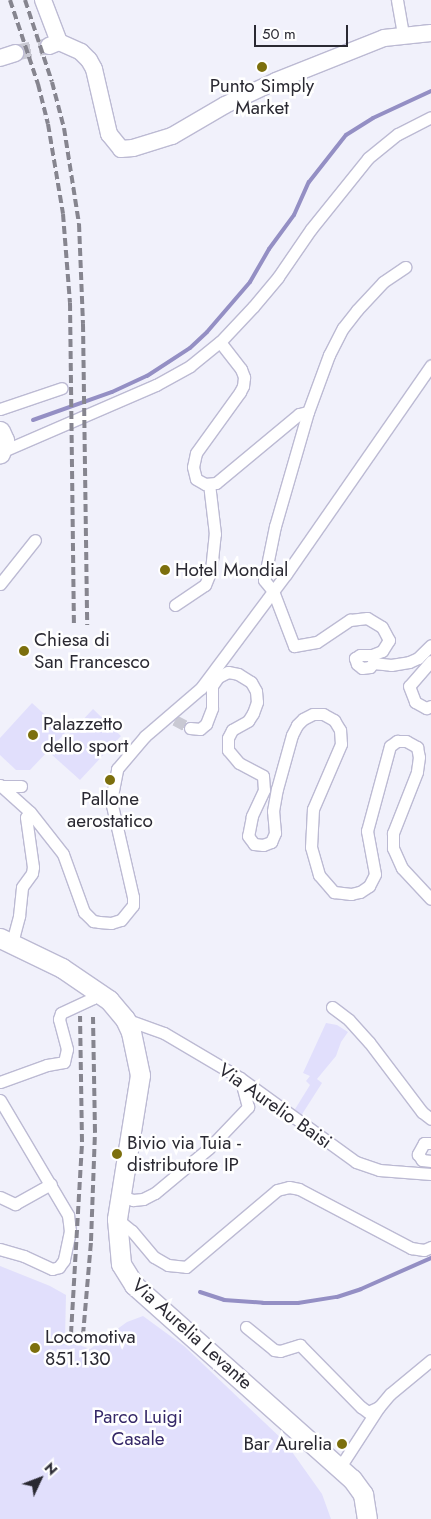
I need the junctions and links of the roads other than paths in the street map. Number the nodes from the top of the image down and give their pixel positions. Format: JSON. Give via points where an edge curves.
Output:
{"nodes":[{"id":1,"x":43,"y":0,"type":"edge"},
{"id":2,"x":397,"y":0,"type":"edge"},
{"id":3,"x":431,"y":33,"type":"edge"},
{"id":4,"x":404,"y":35,"type":"junction"},
{"id":5,"x":431,"y":117,"type":"edge"},
{"id":6,"x":405,"y":267,"type":"dead end"},
{"id":7,"x":220,"y":342,"type":"junction"},
{"id":8,"x":431,"y":365,"type":"edge"},
{"id":9,"x":62,"y":388,"type":"dead end"},
{"id":10,"x":0,"y":409,"type":"edge"},
{"id":11,"x":308,"y":412,"type":"junction"},
{"id":12,"x":0,"y":431,"type":"edge"},
{"id":13,"x":1,"y":452,"type":"edge"},
{"id":14,"x":209,"y":484,"type":"junction"},
{"id":15,"x":36,"y":540,"type":"dead end"},
{"id":16,"x":0,"y":584,"type":"edge"},
{"id":17,"x":273,"y":591,"type":"junction"},
{"id":18,"x":175,"y":605,"type":"dead end"},
{"id":19,"x":431,"y":645,"type":"edge"},
{"id":20,"x":431,"y":661,"type":"edge"},
{"id":21,"x":431,"y":706,"type":"edge"},
{"id":22,"x":190,"y":728,"type":"dead end"},
{"id":23,"x":0,"y":785,"type":"edge"},
{"id":24,"x":21,"y":786,"type":"dead end"},
{"id":25,"x":30,"y":812,"type":"junction"},
{"id":26,"x":431,"y":899,"type":"edge"},
{"id":27,"x":5,"y":941,"type":"edge"},
{"id":28,"x":98,"y":993,"type":"junction"},
{"id":29,"x":332,"y":1007,"type":"dead end"},
{"id":30,"x":125,"y":1019,"type":"junction"},
{"id":31,"x":240,"y":1078,"type":"junction"},
{"id":32,"x":0,"y":1082,"type":"edge"},
{"id":33,"x":0,"y":1100,"type":"edge"},
{"id":34,"x":431,"y":1119,"type":"edge"},
{"id":35,"x":431,"y":1143,"type":"edge"},
{"id":36,"x":431,"y":1161,"type":"edge"},
{"id":37,"x":431,"y":1174,"type":"edge"},
{"id":38,"x":51,"y":1184,"type":"junction"},
{"id":39,"x":119,"y":1195,"type":"junction"},
{"id":40,"x":0,"y":1198,"type":"edge"},
{"id":41,"x":117,"y":1219,"type":"junction"},
{"id":42,"x":431,"y":1247,"type":"edge"},
{"id":43,"x":0,"y":1249,"type":"edge"},
{"id":44,"x":246,"y":1327,"type":"dead end"},
{"id":45,"x":431,"y":1360,"type":"edge"},
{"id":46,"x":379,"y":1407,"type":"junction"},
{"id":47,"x":340,"y":1467,"type":"junction"},
{"id":48,"x":368,"y":1519,"type":"edge"}],
"edges":[{"from":1,"to":4,"type":"street","via":[[54,44],[81,52],[94,69],[109,134],[121,148],[134,148],[172,136],[225,105],[276,81],[384,38]]},
{"from":2,"to":4,"type":"street"},
{"from":3,"to":4,"type":"street"},
{"from":5,"to":7,"type":"street","via":[[398,134],[368,158],[311,229],[278,277]]},
{"from":6,"to":11,"type":"street","via":[[383,282],[344,328]]},
{"from":7,"to":13,"type":"street","via":[[190,366],[156,385]]},
{"from":7,"to":14,"type":"street","via":[[244,377],[240,392],[196,453],[193,467],[196,479]]},
{"from":8,"to":17,"type":"street"},
{"from":9,"to":10,"type":"street"},
{"from":11,"to":14,"type":"street","via":[[299,414],[225,477]]},
{"from":11,"to":17,"type":"street","via":[[266,567],[264,580]]},
{"from":12,"to":13,"type":"main road","via":[[4,440]]},
{"from":14,"to":18,"type":"street","via":[[215,534],[211,570],[205,585]]},
{"from":15,"to":16,"type":"street"},
{"from":17,"to":19,"type":"street","via":[[294,646],[317,642],[350,620],[367,618],[382,627],[389,640],[382,651],[355,658],[362,668],[370,667],[374,662],[391,665],[409,662]]},
{"from":17,"to":25,"type":"street","via":[[201,688],[117,769],[111,801],[133,897],[133,905],[121,920],[111,923],[93,921],[84,912],[63,854]]},
{"from":20,"to":21,"type":"street","via":[[410,686],[415,702],[426,708]]},
{"from":22,"to":26,"type":"street","via":[[200,729],[206,724],[212,708],[212,686],[218,677],[228,672],[251,682],[257,702],[248,721],[232,730],[228,750],[240,763],[263,776],[264,790],[252,816],[248,836],[254,844],[264,845],[271,842],[274,833],[277,789],[297,725],[313,714],[323,714],[334,720],[340,730],[341,744],[313,809],[311,847],[319,875],[334,892],[351,894],[368,886],[375,874],[367,831],[390,746],[397,741],[406,741],[417,747],[417,772],[393,833],[393,848],[402,868]]},
{"from":23,"to":24,"type":"street"},
{"from":23,"to":25,"type":"street"},
{"from":25,"to":27,"type":"street","via":[[26,817],[32,873],[22,887],[14,935]]},
{"from":27,"to":28,"type":"main road","name":"Via Aurelia Levante","via":[[62,968]]},
{"from":28,"to":30,"type":"main road","name":"Via Aurelia Levante","via":[[109,1000]]},
{"from":28,"to":32,"type":"street","via":[[61,1013],[59,1019],[67,1049],[64,1062]]},
{"from":29,"to":34,"type":"street","via":[[369,1042],[422,1112]]},
{"from":30,"to":31,"type":"street","name":"Via Aurelio Baisi","via":[[164,1033]]},
{"from":30,"to":39,"type":"main road","name":"Via Aurelia Levante","via":[[140,1076]]},
{"from":31,"to":37,"type":"street","name":"Via Aurelio Baisi","via":[[356,1162],[379,1170]]},
{"from":31,"to":39,"type":"street","via":[[248,1106],[209,1148],[156,1193],[133,1200]]},
{"from":33,"to":38,"type":"street"},
{"from":35,"to":36,"type":"street","via":[[424,1143],[418,1154],[422,1160]]},
{"from":38,"to":40,"type":"street","via":[[15,1204]]},
{"from":38,"to":43,"type":"street","via":[[68,1215],[70,1231],[64,1260],[59,1267],[52,1269]]},
{"from":39,"to":41,"type":"main road","name":"Via Aurelia Levante"},
{"from":41,"to":42,"type":"street","via":[[154,1257],[168,1265],[186,1267],[277,1190],[289,1187],[299,1189],[411,1248],[424,1250]]},
{"from":41,"to":47,"type":"main road","name":"Via Aurelia Levante","via":[[121,1264],[134,1285]]},
{"from":44,"to":46,"type":"street","via":[[274,1350],[300,1345],[361,1408],[368,1412]]},
{"from":45,"to":46,"type":"street"},
{"from":46,"to":47,"type":"street"},
{"from":47,"to":48,"type":"main road","name":"Via Aurelia Levante","via":[[363,1494]]}]}
